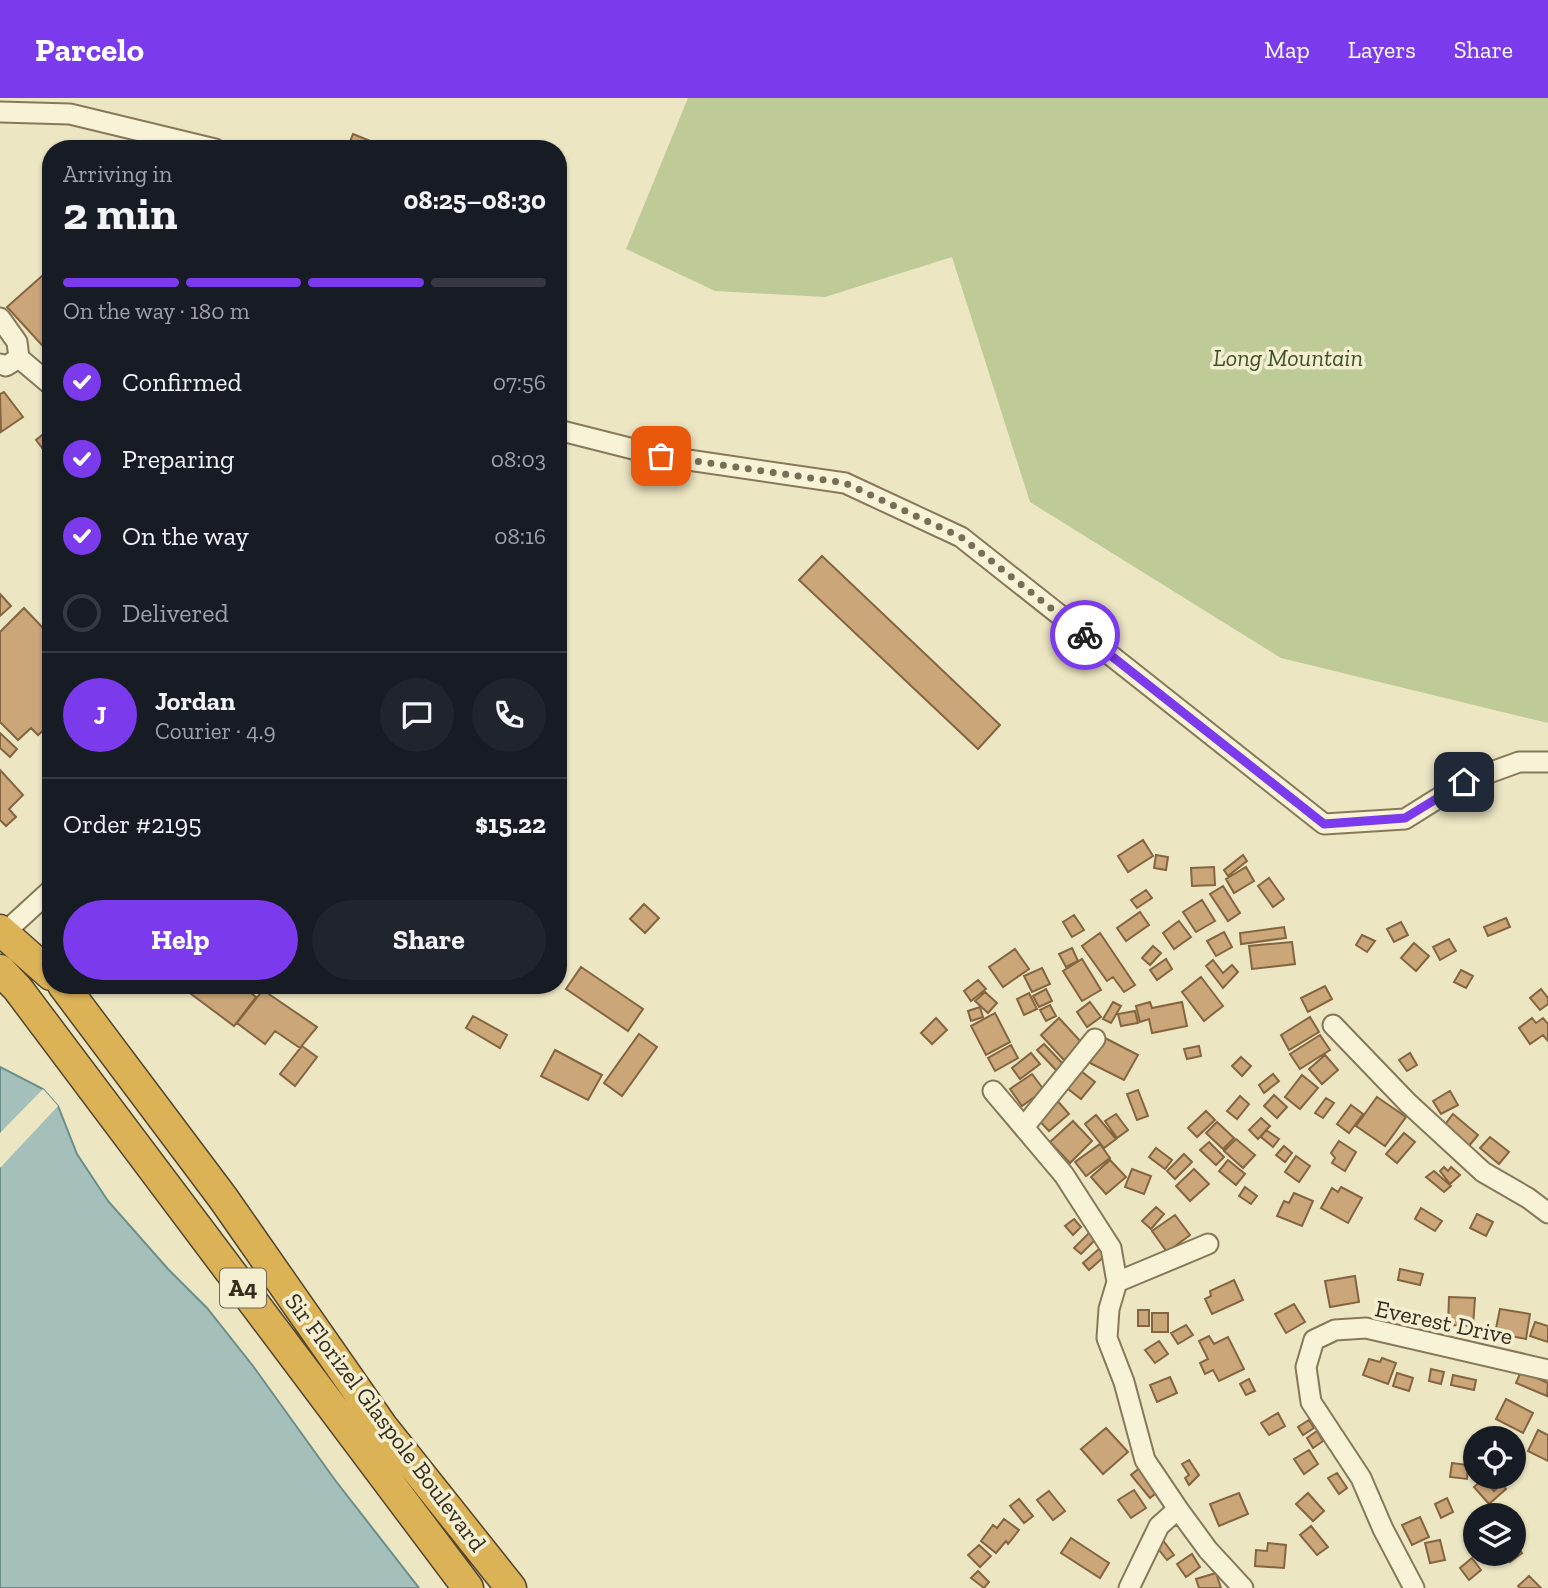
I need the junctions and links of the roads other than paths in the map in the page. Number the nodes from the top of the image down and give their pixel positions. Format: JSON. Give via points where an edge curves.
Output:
{"nodes":[{"id":1,"x":0,"y":112,"type":"edge"},
{"id":2,"x":178,"y":140,"type":"edge"},
{"id":3,"x":0,"y":318,"type":"edge"},
{"id":4,"x":19,"y":358,"type":"junction"},
{"id":5,"x":0,"y":364,"type":"edge"},
{"id":6,"x":42,"y":377,"type":"edge"},
{"id":7,"x":567,"y":432,"type":"edge"},
{"id":8,"x":1548,"y":761,"type":"edge"},
{"id":9,"x":42,"y":898,"type":"edge"},
{"id":10,"x":2,"y":931,"type":"edge"},
{"id":11,"x":42,"y":967,"type":"edge"},
{"id":12,"x":0,"y":971,"type":"edge"},
{"id":13,"x":69,"y":994,"type":"edge"},
{"id":14,"x":1333,"y":1025,"type":"dead end"},
{"id":15,"x":1094,"y":1038,"type":"dead end"},
{"id":16,"x":993,"y":1091,"type":"dead end"},
{"id":17,"x":1024,"y":1127,"type":"junction"},
{"id":18,"x":1548,"y":1213,"type":"edge"},
{"id":19,"x":1208,"y":1244,"type":"dead end"},
{"id":20,"x":1116,"y":1282,"type":"junction"},
{"id":21,"x":1548,"y":1370,"type":"edge"},
{"id":22,"x":1178,"y":1508,"type":"junction"},
{"id":23,"x":468,"y":1588,"type":"edge"},
{"id":24,"x":512,"y":1588,"type":"edge"},
{"id":25,"x":1129,"y":1588,"type":"edge"},
{"id":26,"x":1243,"y":1588,"type":"edge"},
{"id":27,"x":1414,"y":1588,"type":"edge"}],
"edges":[{"from":1,"to":2,"type":"street","via":[[70,114]]},
{"from":3,"to":4,"type":"street","via":[[17,342]]},
{"from":4,"to":5,"type":"street","via":[[6,366]]},
{"from":4,"to":6,"type":"street"},
{"from":7,"to":8,"type":"street","via":[[661,456],[845,483],[961,537],[1324,824],[1405,818],[1464,782],[1519,762]]},
{"from":9,"to":10,"type":"street"},
{"from":10,"to":11,"type":"highway"},
{"from":12,"to":23,"type":"highway","name":"Sir Florizel Glaspole Boulevard","number":"A4","via":[[14,983]]},
{"from":13,"to":24,"type":"highway","name":"Sir Florizel Glaspole Boulevard","number":"A4","via":[[223,1198],[383,1426]]},
{"from":14,"to":18,"type":"street","via":[[1483,1172]]},
{"from":15,"to":17,"type":"street"},
{"from":16,"to":17,"type":"street"},
{"from":17,"to":20,"type":"street","via":[[1064,1175],[1111,1248]]},
{"from":19,"to":20,"type":"street"},
{"from":20,"to":22,"type":"street","via":[[1107,1338],[1145,1460]]},
{"from":21,"to":27,"type":"street","name":"Everest Drive","via":[[1366,1328],[1335,1330],[1314,1340],[1306,1367],[1311,1402],[1361,1478]]},
{"from":22,"to":25,"type":"street","via":[[1159,1526]]},
{"from":22,"to":26,"type":"street"}]}
